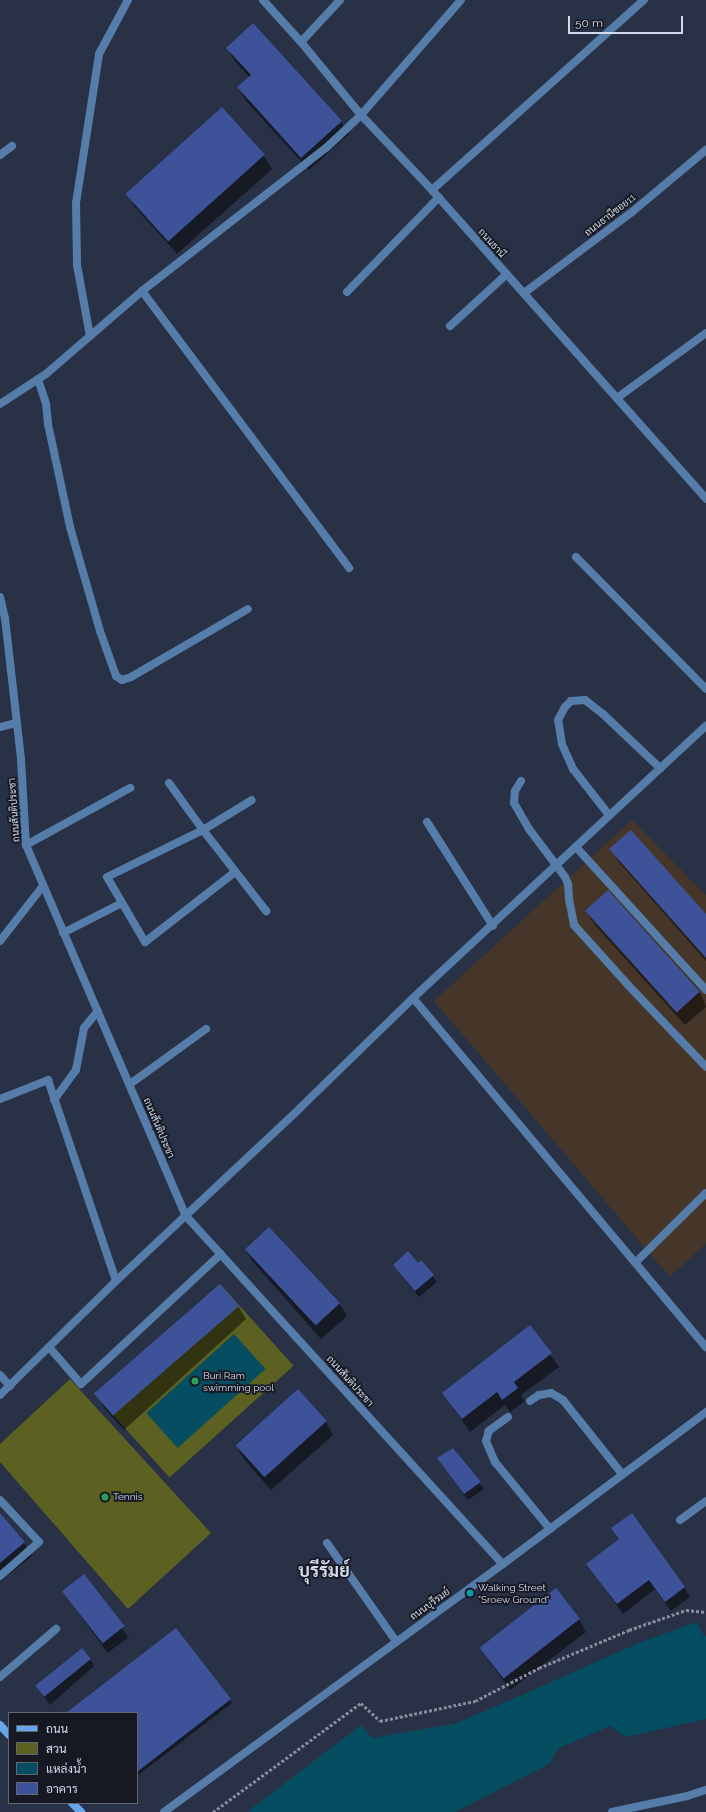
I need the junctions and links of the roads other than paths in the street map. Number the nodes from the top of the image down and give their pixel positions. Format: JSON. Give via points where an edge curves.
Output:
{"nodes":[{"id":1,"x":128,"y":0,"type":"edge"},
{"id":2,"x":263,"y":0,"type":"edge"},
{"id":3,"x":340,"y":0,"type":"edge"},
{"id":4,"x":461,"y":0,"type":"edge"},
{"id":5,"x":644,"y":0,"type":"edge"},
{"id":6,"x":301,"y":42,"type":"junction"},
{"id":7,"x":360,"y":115,"type":"junction"},
{"id":8,"x":12,"y":146,"type":"dead end"},
{"id":9,"x":706,"y":150,"type":"edge"},
{"id":10,"x":0,"y":155,"type":"edge"},
{"id":11,"x":432,"y":190,"type":"junction"},
{"id":12,"x":439,"y":198,"type":"junction"},
{"id":13,"x":507,"y":274,"type":"junction"},
{"id":14,"x":142,"y":291,"type":"junction"},
{"id":15,"x":347,"y":292,"type":"dead end"},
{"id":16,"x":524,"y":293,"type":"junction"},
{"id":17,"x":450,"y":326,"type":"dead end"},
{"id":18,"x":706,"y":333,"type":"edge"},
{"id":19,"x":90,"y":336,"type":"junction"},
{"id":20,"x":38,"y":379,"type":"junction"},
{"id":21,"x":617,"y":398,"type":"junction"},
{"id":22,"x":0,"y":404,"type":"edge"},
{"id":23,"x":706,"y":500,"type":"edge"},
{"id":24,"x":576,"y":557,"type":"dead end"},
{"id":25,"x":349,"y":568,"type":"dead end"},
{"id":26,"x":0,"y":597,"type":"edge"},
{"id":27,"x":248,"y":609,"type":"dead end"},
{"id":28,"x":2,"y":619,"type":"edge"},
{"id":29,"x":706,"y":689,"type":"edge"},
{"id":30,"x":16,"y":723,"type":"junction"},
{"id":31,"x":706,"y":726,"type":"edge"},
{"id":32,"x":0,"y":727,"type":"edge"},
{"id":33,"x":660,"y":768,"type":"junction"},
{"id":34,"x":521,"y":781,"type":"dead end"},
{"id":35,"x":169,"y":783,"type":"dead end"},
{"id":36,"x":130,"y":788,"type":"dead end"},
{"id":37,"x":252,"y":800,"type":"dead end"},
{"id":38,"x":609,"y":815,"type":"junction"},
{"id":39,"x":427,"y":822,"type":"dead end"},
{"id":40,"x":202,"y":830,"type":"junction"},
{"id":41,"x":26,"y":844,"type":"junction"},
{"id":42,"x":576,"y":847,"type":"junction"},
{"id":43,"x":557,"y":865,"type":"junction"},
{"id":44,"x":235,"y":872,"type":"junction"},
{"id":45,"x":43,"y":886,"type":"junction"},
{"id":46,"x":122,"y":903,"type":"junction"},
{"id":47,"x":266,"y":911,"type":"dead end"},
{"id":48,"x":492,"y":926,"type":"junction"},
{"id":49,"x":63,"y":933,"type":"junction"},
{"id":50,"x":0,"y":941,"type":"edge"},
{"id":51,"x":706,"y":990,"type":"edge"},
{"id":52,"x":413,"y":998,"type":"junction"},
{"id":53,"x":98,"y":1011,"type":"junction"},
{"id":54,"x":206,"y":1029,"type":"dead end"},
{"id":55,"x":706,"y":1067,"type":"edge"},
{"id":56,"x":130,"y":1084,"type":"junction"},
{"id":57,"x":0,"y":1098,"type":"edge"},
{"id":58,"x":54,"y":1100,"type":"junction"},
{"id":59,"x":706,"y":1193,"type":"edge"},
{"id":60,"x":186,"y":1215,"type":"junction"},
{"id":61,"x":222,"y":1254,"type":"junction"},
{"id":62,"x":636,"y":1262,"type":"junction"},
{"id":63,"x":116,"y":1281,"type":"junction"},
{"id":64,"x":49,"y":1347,"type":"junction"},
{"id":65,"x":706,"y":1347,"type":"edge"},
{"id":66,"x":0,"y":1376,"type":"edge"},
{"id":67,"x":10,"y":1386,"type":"junction"},
{"id":68,"x":0,"y":1394,"type":"edge"},
{"id":69,"x":530,"y":1401,"type":"dead end"},
{"id":70,"x":706,"y":1412,"type":"edge"},
{"id":71,"x":508,"y":1417,"type":"dead end"},
{"id":72,"x":622,"y":1474,"type":"junction"},
{"id":73,"x":0,"y":1500,"type":"edge"},
{"id":74,"x":706,"y":1501,"type":"edge"},
{"id":75,"x":680,"y":1520,"type":"dead end"},
{"id":76,"x":550,"y":1529,"type":"junction"},
{"id":77,"x":327,"y":1543,"type":"dead end"},
{"id":78,"x":503,"y":1564,"type":"junction"},
{"id":79,"x":0,"y":1576,"type":"edge"},
{"id":80,"x":56,"y":1629,"type":"dead end"},
{"id":81,"x":396,"y":1640,"type":"junction"},
{"id":82,"x":0,"y":1677,"type":"edge"},
{"id":83,"x":0,"y":1725,"type":"edge"},
{"id":84,"x":8,"y":1734,"type":"edge"},
{"id":85,"x":706,"y":1790,"type":"edge"},
{"id":86,"x":73,"y":1804,"type":"edge"},
{"id":87,"x":81,"y":1812,"type":"edge"},
{"id":88,"x":164,"y":1812,"type":"edge"},
{"id":89,"x":612,"y":1812,"type":"edge"}],
"edges":[{"from":1,"to":19,"type":"street","via":[[99,54],[76,202],[77,265]]},
{"from":2,"to":6,"type":"street","name":"ถนนธานี"},
{"from":3,"to":6,"type":"street"},
{"from":4,"to":7,"type":"street"},
{"from":5,"to":11,"type":"street"},
{"from":6,"to":7,"type":"street","name":"ถนนธานี"},
{"from":7,"to":11,"type":"street","name":"ถนนธานี"},
{"from":7,"to":14,"type":"street","via":[[326,148]]},
{"from":8,"to":10,"type":"street"},
{"from":9,"to":16,"type":"street","name":"ถนนธานีซอย11","via":[[632,212]]},
{"from":11,"to":12,"type":"street","name":"ถนนธานี"},
{"from":12,"to":13,"type":"street","name":"ถนนธานี"},
{"from":12,"to":15,"type":"street"},
{"from":13,"to":16,"type":"street","name":"ถนนธานี"},
{"from":13,"to":17,"type":"street"},
{"from":14,"to":19,"type":"street"},
{"from":14,"to":25,"type":"street"},
{"from":16,"to":21,"type":"street","name":"ถนนธานี"},
{"from":18,"to":21,"type":"street"},
{"from":19,"to":20,"type":"street"},
{"from":20,"to":22,"type":"street"},
{"from":20,"to":27,"type":"street","via":[[46,404],[70,527],[116,676],[122,680],[131,677]]},
{"from":21,"to":23,"type":"street","name":"ถนนธานี"},
{"from":24,"to":29,"type":"street"},
{"from":26,"to":28,"type":"street","name":"ถนนสันติประชา"},
{"from":28,"to":30,"type":"street","name":"ถนนสันติประชา"},
{"from":30,"to":32,"type":"street"},
{"from":30,"to":41,"type":"street","name":"ถนนสันติประชา","via":[[21,759]]},
{"from":31,"to":33,"type":"street"},
{"from":33,"to":38,"type":"street"},
{"from":33,"to":38,"type":"street","via":[[585,700],[571,701],[564,707],[558,720],[562,744],[573,769]]},
{"from":34,"to":43,"type":"street","via":[[515,791],[514,803],[529,829]]},
{"from":35,"to":40,"type":"street"},
{"from":36,"to":41,"type":"street"},
{"from":37,"to":40,"type":"street"},
{"from":38,"to":42,"type":"street"},
{"from":39,"to":48,"type":"street"},
{"from":40,"to":44,"type":"street"},
{"from":40,"to":46,"type":"street","via":[[107,877]]},
{"from":41,"to":45,"type":"street","name":"ถนนสันติประชา"},
{"from":42,"to":43,"type":"street"},
{"from":42,"to":51,"type":"street"},
{"from":43,"to":48,"type":"street"},
{"from":43,"to":55,"type":"street","via":[[568,884],[574,925]]},
{"from":44,"to":46,"type":"street","via":[[145,942]]},
{"from":44,"to":47,"type":"street"},
{"from":45,"to":49,"type":"street","name":"ถนนสันติประชา"},
{"from":45,"to":50,"type":"street"},
{"from":46,"to":49,"type":"street"},
{"from":48,"to":52,"type":"street"},
{"from":49,"to":53,"type":"street","name":"ถนนสันติประชา"},
{"from":52,"to":60,"type":"street"},
{"from":52,"to":62,"type":"street"},
{"from":53,"to":56,"type":"street","name":"ถนนสันติประชา"},
{"from":53,"to":58,"type":"street","via":[[84,1028],[76,1070]]},
{"from":54,"to":56,"type":"street"},
{"from":56,"to":60,"type":"street","name":"ถนนสันติประชา"},
{"from":57,"to":58,"type":"street","via":[[48,1080]]},
{"from":58,"to":63,"type":"street"},
{"from":59,"to":62,"type":"street"},
{"from":60,"to":61,"type":"street","name":"ถนนสันติประชา"},
{"from":60,"to":63,"type":"street"},
{"from":61,"to":64,"type":"street","via":[[80,1384]]},
{"from":61,"to":78,"type":"street","name":"ถนนสันติประชา"},
{"from":62,"to":65,"type":"street"},
{"from":63,"to":64,"type":"street"},
{"from":64,"to":67,"type":"street"},
{"from":66,"to":67,"type":"street"},
{"from":67,"to":68,"type":"street"},
{"from":69,"to":72,"type":"street","via":[[551,1393],[562,1400]]},
{"from":70,"to":72,"type":"street","name":"ถนนบุรีรมย์"},
{"from":71,"to":76,"type":"street","via":[[489,1431],[486,1441],[495,1462]]},
{"from":72,"to":76,"type":"street","name":"ถนนบุรีรมย์"},
{"from":73,"to":79,"type":"street","via":[[38,1542]]},
{"from":74,"to":75,"type":"street"},
{"from":76,"to":78,"type":"street","name":"ถนนบุรีรมย์"},
{"from":77,"to":81,"type":"street"},
{"from":78,"to":81,"type":"street","name":"ถนนบุรีรมย์"},
{"from":80,"to":82,"type":"street"},
{"from":81,"to":88,"type":"street","name":"ถนนบุรีรมย์"},
{"from":83,"to":84,"type":"main road"},
{"from":85,"to":89,"type":"street"},
{"from":86,"to":87,"type":"main road"}]}
